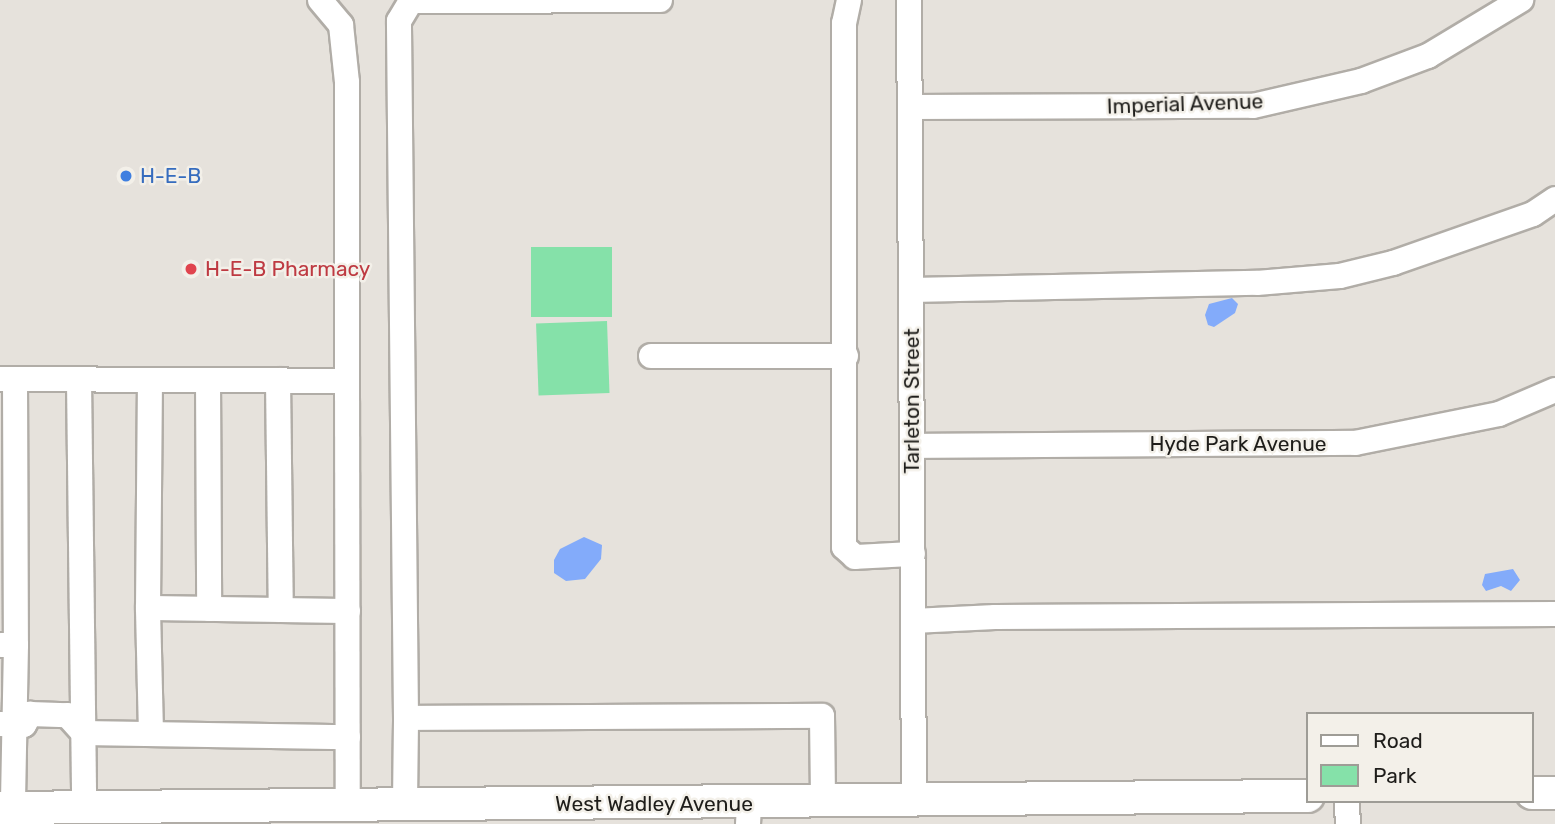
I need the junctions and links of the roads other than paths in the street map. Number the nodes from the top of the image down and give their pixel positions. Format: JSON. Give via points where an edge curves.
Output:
{"nodes":[{"id":1,"x":320,"y":0,"type":"edge"},
{"id":2,"x":660,"y":0,"type":"edge"},
{"id":3,"x":849,"y":0,"type":"edge"},
{"id":4,"x":862,"y":0,"type":"edge"},
{"id":5,"x":909,"y":0,"type":"edge"},
{"id":6,"x":1521,"y":0,"type":"edge"},
{"id":7,"x":910,"y":107,"type":"junction"},
{"id":8,"x":1555,"y":199,"type":"edge"},
{"id":9,"x":912,"y":290,"type":"junction"},
{"id":10,"x":651,"y":356,"type":"dead end"},
{"id":11,"x":846,"y":356,"type":"junction"},
{"id":12,"x":7,"y":379,"type":"edge"},
{"id":13,"x":79,"y":380,"type":"junction"},
{"id":14,"x":150,"y":380,"type":"junction"},
{"id":15,"x":208,"y":380,"type":"junction"},
{"id":16,"x":278,"y":380,"type":"junction"},
{"id":17,"x":347,"y":381,"type":"junction"},
{"id":18,"x":1555,"y":390,"type":"edge"},
{"id":19,"x":913,"y":446,"type":"junction"},
{"id":20,"x":913,"y":554,"type":"junction"},
{"id":21,"x":148,"y":608,"type":"junction"},
{"id":22,"x":209,"y":609,"type":"junction"},
{"id":23,"x":281,"y":610,"type":"junction"},
{"id":24,"x":348,"y":611,"type":"junction"},
{"id":25,"x":1555,"y":614,"type":"edge"},
{"id":26,"x":913,"y":621,"type":"junction"},
{"id":27,"x":8,"y":645,"type":"edge"},
{"id":28,"x":406,"y":718,"type":"junction"},
{"id":29,"x":6,"y":724,"type":"edge"},
{"id":30,"x":83,"y":733,"type":"junction"},
{"id":31,"x":151,"y":733,"type":"junction"},
{"id":32,"x":348,"y":737,"type":"junction"},
{"id":33,"x":1534,"y":793,"type":"edge"},
{"id":34,"x":1555,"y":793,"type":"edge"},
{"id":35,"x":1306,"y":796,"type":"edge"},
{"id":36,"x":914,"y":802,"type":"junction"},
{"id":37,"x":823,"y":803,"type":"junction"},
{"id":38,"x":1347,"y":803,"type":"edge"},
{"id":39,"x":348,"y":804,"type":"junction"},
{"id":40,"x":6,"y":808,"type":"edge"},
{"id":41,"x":418,"y":810,"type":"edge"},
{"id":42,"x":98,"y":814,"type":"edge"},
{"id":43,"x":594,"y":814,"type":"edge"},
{"id":44,"x":748,"y":814,"type":"edge"},
{"id":45,"x":262,"y":815,"type":"edge"},
{"id":46,"x":1348,"y":824,"type":"edge"}],
"edges":[{"from":1,"to":17,"type":"street","via":[[341,25],[346,82]]},
{"from":2,"to":28,"type":"street","via":[[411,1],[399,21]]},
{"from":3,"to":4,"type":"street"},
{"from":3,"to":11,"type":"street","via":[[844,23]]},
{"from":5,"to":7,"type":"street","name":"Tarleton Street"},
{"from":6,"to":7,"type":"street","name":"Imperial Avenue","via":[[1417,60],[1361,81],[1253,106]]},
{"from":7,"to":9,"type":"street","name":"Tarleton Street"},
{"from":8,"to":9,"type":"street","via":[[1520,219],[1393,263],[1340,276],[1257,283]]},
{"from":9,"to":19,"type":"street","name":"Tarleton Street"},
{"from":10,"to":11,"type":"street"},
{"from":11,"to":20,"type":"street","via":[[844,547],[855,557]]},
{"from":12,"to":13,"type":"street"},
{"from":12,"to":27,"type":"street"},
{"from":13,"to":14,"type":"street"},
{"from":13,"to":30,"type":"street"},
{"from":14,"to":15,"type":"street"},
{"from":14,"to":21,"type":"street"},
{"from":15,"to":16,"type":"street"},
{"from":15,"to":22,"type":"street"},
{"from":16,"to":17,"type":"street"},
{"from":16,"to":23,"type":"street"},
{"from":17,"to":24,"type":"street"},
{"from":18,"to":19,"type":"street","name":"Hyde Park Avenue","via":[[1499,414],[1355,443]]},
{"from":19,"to":20,"type":"street","name":"Tarleton Street"},
{"from":20,"to":26,"type":"street","name":"Tarleton Street"},
{"from":21,"to":22,"type":"street"},
{"from":21,"to":31,"type":"street"},
{"from":22,"to":23,"type":"street"},
{"from":23,"to":24,"type":"street"},
{"from":24,"to":32,"type":"street"},
{"from":25,"to":26,"type":"street"},
{"from":26,"to":36,"type":"street","name":"Tarleton Street"},
{"from":27,"to":29,"type":"street"},
{"from":28,"to":37,"type":"street","via":[[822,716]]},
{"from":28,"to":41,"type":"street"},
{"from":29,"to":30,"type":"street","via":[[24,725],[30,714],[67,715]]},
{"from":29,"to":40,"type":"street"},
{"from":30,"to":31,"type":"street"},
{"from":30,"to":42,"type":"street"},
{"from":31,"to":32,"type":"street"},
{"from":32,"to":39,"type":"street"},
{"from":33,"to":34,"type":"main road"},
{"from":35,"to":36,"type":"main road","name":"West Wadley Avenue"},
{"from":36,"to":37,"type":"main road","name":"West Wadley Avenue"},
{"from":37,"to":44,"type":"main road","name":"West Wadley Avenue"},
{"from":38,"to":46,"type":"street"},
{"from":39,"to":41,"type":"main road","name":"West Wadley Avenue"},
{"from":39,"to":45,"type":"main road","name":"West Wadley Avenue"},
{"from":40,"to":42,"type":"main road","name":"West Wadley Avenue"},
{"from":41,"to":43,"type":"main road","name":"West Wadley Avenue"},
{"from":42,"to":45,"type":"main road","name":"West Wadley Avenue"},
{"from":43,"to":44,"type":"main road","name":"West Wadley Avenue"}]}
